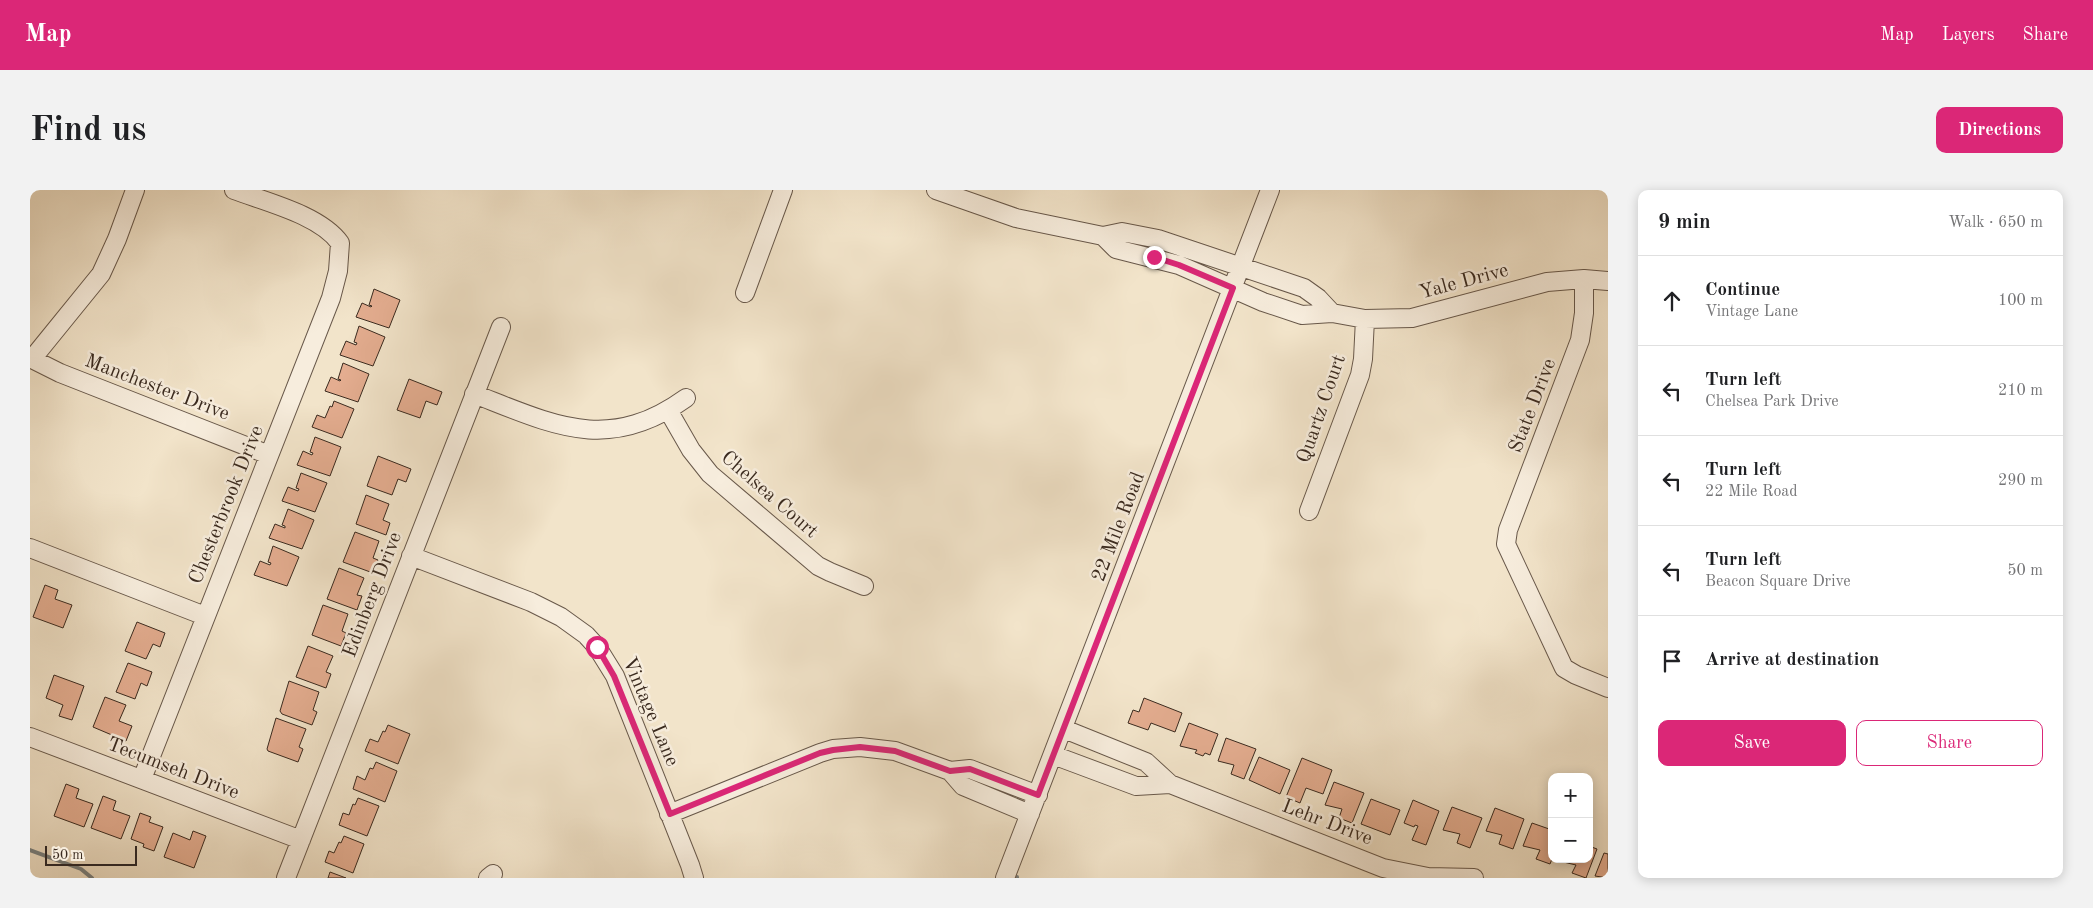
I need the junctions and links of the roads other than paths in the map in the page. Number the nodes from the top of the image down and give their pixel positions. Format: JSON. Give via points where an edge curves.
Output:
{"nodes":[{"id":1,"x":135,"y":190,"type":"edge"},
{"id":2,"x":234,"y":190,"type":"edge"},
{"id":3,"x":783,"y":190,"type":"edge"},
{"id":4,"x":936,"y":190,"type":"edge"},
{"id":5,"x":1270,"y":190,"type":"edge"},
{"id":6,"x":971,"y":196,"type":"edge"},
{"id":7,"x":1103,"y":236,"type":"junction"},
{"id":8,"x":1242,"y":266,"type":"junction"},
{"id":9,"x":1584,"y":279,"type":"junction"},
{"id":10,"x":1608,"y":281,"type":"edge"},
{"id":11,"x":1233,"y":288,"type":"junction"},
{"id":12,"x":745,"y":293,"type":"dead end"},
{"id":13,"x":1332,"y":313,"type":"junction"},
{"id":14,"x":1365,"y":319,"type":"junction"},
{"id":15,"x":501,"y":327,"type":"dead end"},
{"id":16,"x":31,"y":359,"type":"edge"},
{"id":17,"x":474,"y":394,"type":"junction"},
{"id":18,"x":686,"y":398,"type":"dead end"},
{"id":19,"x":668,"y":410,"type":"junction"},
{"id":20,"x":269,"y":455,"type":"junction"},
{"id":21,"x":1309,"y":511,"type":"dead end"},
{"id":22,"x":30,"y":548,"type":"edge"},
{"id":23,"x":411,"y":556,"type":"junction"},
{"id":24,"x":864,"y":586,"type":"dead end"},
{"id":25,"x":205,"y":616,"type":"junction"},
{"id":26,"x":1608,"y":688,"type":"edge"},
{"id":27,"x":1064,"y":729,"type":"junction"},
{"id":28,"x":30,"y":737,"type":"edge"},
{"id":29,"x":1053,"y":755,"type":"junction"},
{"id":30,"x":950,"y":771,"type":"junction"},
{"id":31,"x":142,"y":779,"type":"junction"},
{"id":32,"x":1170,"y":784,"type":"junction"},
{"id":33,"x":1038,"y":795,"type":"junction"},
{"id":34,"x":670,"y":814,"type":"junction"},
{"id":35,"x":1030,"y":814,"type":"junction"},
{"id":36,"x":301,"y":840,"type":"junction"},
{"id":37,"x":1428,"y":877,"type":"edge"},
{"id":38,"x":286,"y":878,"type":"edge"},
{"id":39,"x":694,"y":878,"type":"edge"},
{"id":40,"x":1005,"y":878,"type":"edge"},
{"id":41,"x":1474,"y":878,"type":"edge"}],
"edges":[{"from":1,"to":16,"type":"street","via":[[101,274]]},
{"from":2,"to":20,"type":"street","name":"Chesterbrook Drive","via":[[307,218],[327,230],[340,243],[338,271],[330,298]]},
{"from":3,"to":12,"type":"street"},
{"from":4,"to":6,"type":"street"},
{"from":5,"to":8,"type":"street","name":"22 Mile Road"},
{"from":6,"to":7,"type":"street","via":[[1016,218]]},
{"from":7,"to":8,"type":"street","via":[[1122,232],[1158,239]]},
{"from":7,"to":11,"type":"street","name":"Yale Drive","via":[[1116,248],[1179,265]]},
{"from":8,"to":11,"type":"street","name":"22 Mile Road"},
{"from":8,"to":13,"type":"street","via":[[1304,288]]},
{"from":9,"to":10,"type":"street","name":"Yale Drive"},
{"from":9,"to":14,"type":"street","name":"Yale Drive","via":[[1531,286],[1412,318]]},
{"from":9,"to":26,"type":"street","name":"State Drive","via":[[1580,340],[1508,530],[1506,544],[1564,668]]},
{"from":11,"to":13,"type":"street","name":"Yale Drive","via":[[1302,316]]},
{"from":11,"to":27,"type":"street","name":"22 Mile Road"},
{"from":13,"to":14,"type":"street","name":"Yale Drive"},
{"from":14,"to":21,"type":"street","name":"Quartz Court","via":[[1360,375]]},
{"from":15,"to":17,"type":"street","name":"Edinberg Drive"},
{"from":16,"to":20,"type":"street","name":"Manchester Drive"},
{"from":17,"to":19,"type":"street","via":[[560,426],[594,430],[625,427]]},
{"from":17,"to":23,"type":"street","name":"Edinberg Drive"},
{"from":18,"to":19,"type":"street"},
{"from":19,"to":24,"type":"street","name":"Chelsea Court","via":[[699,462],[724,487],[818,566]]},
{"from":20,"to":25,"type":"street","name":"Chesterbrook Drive"},
{"from":22,"to":25,"type":"street"},
{"from":23,"to":34,"type":"street","name":"Vintage Lane","via":[[548,610],[586,635],[614,676]]},
{"from":23,"to":36,"type":"street","name":"Edinberg Drive"},
{"from":25,"to":31,"type":"street","name":"Chesterbrook Drive"},
{"from":27,"to":29,"type":"street","name":"22 Mile Road"},
{"from":27,"to":32,"type":"street","name":"Lehr Drive","via":[[1146,762]]},
{"from":28,"to":31,"type":"street","name":"Tecumseh Drive"},
{"from":29,"to":32,"type":"street","name":"Lehr Drive","via":[[1136,786]]},
{"from":29,"to":33,"type":"street","name":"22 Mile Road"},
{"from":30,"to":33,"type":"street","via":[[970,769]]},
{"from":30,"to":34,"type":"street","via":[[895,751],[840,748],[820,753]]},
{"from":30,"to":35,"type":"street","via":[[963,786]]},
{"from":31,"to":36,"type":"street","name":"Tecumseh Drive"},
{"from":32,"to":37,"type":"street","name":"Lehr Drive","via":[[1383,868]]},
{"from":33,"to":35,"type":"street","name":"22 Mile Road"},
{"from":34,"to":39,"type":"street","name":"Vintage Lane"},
{"from":35,"to":40,"type":"street","name":"22 Mile Road"},
{"from":36,"to":38,"type":"street","name":"Edinberg Drive"},
{"from":37,"to":41,"type":"street","name":"Lehr Drive"}]}
